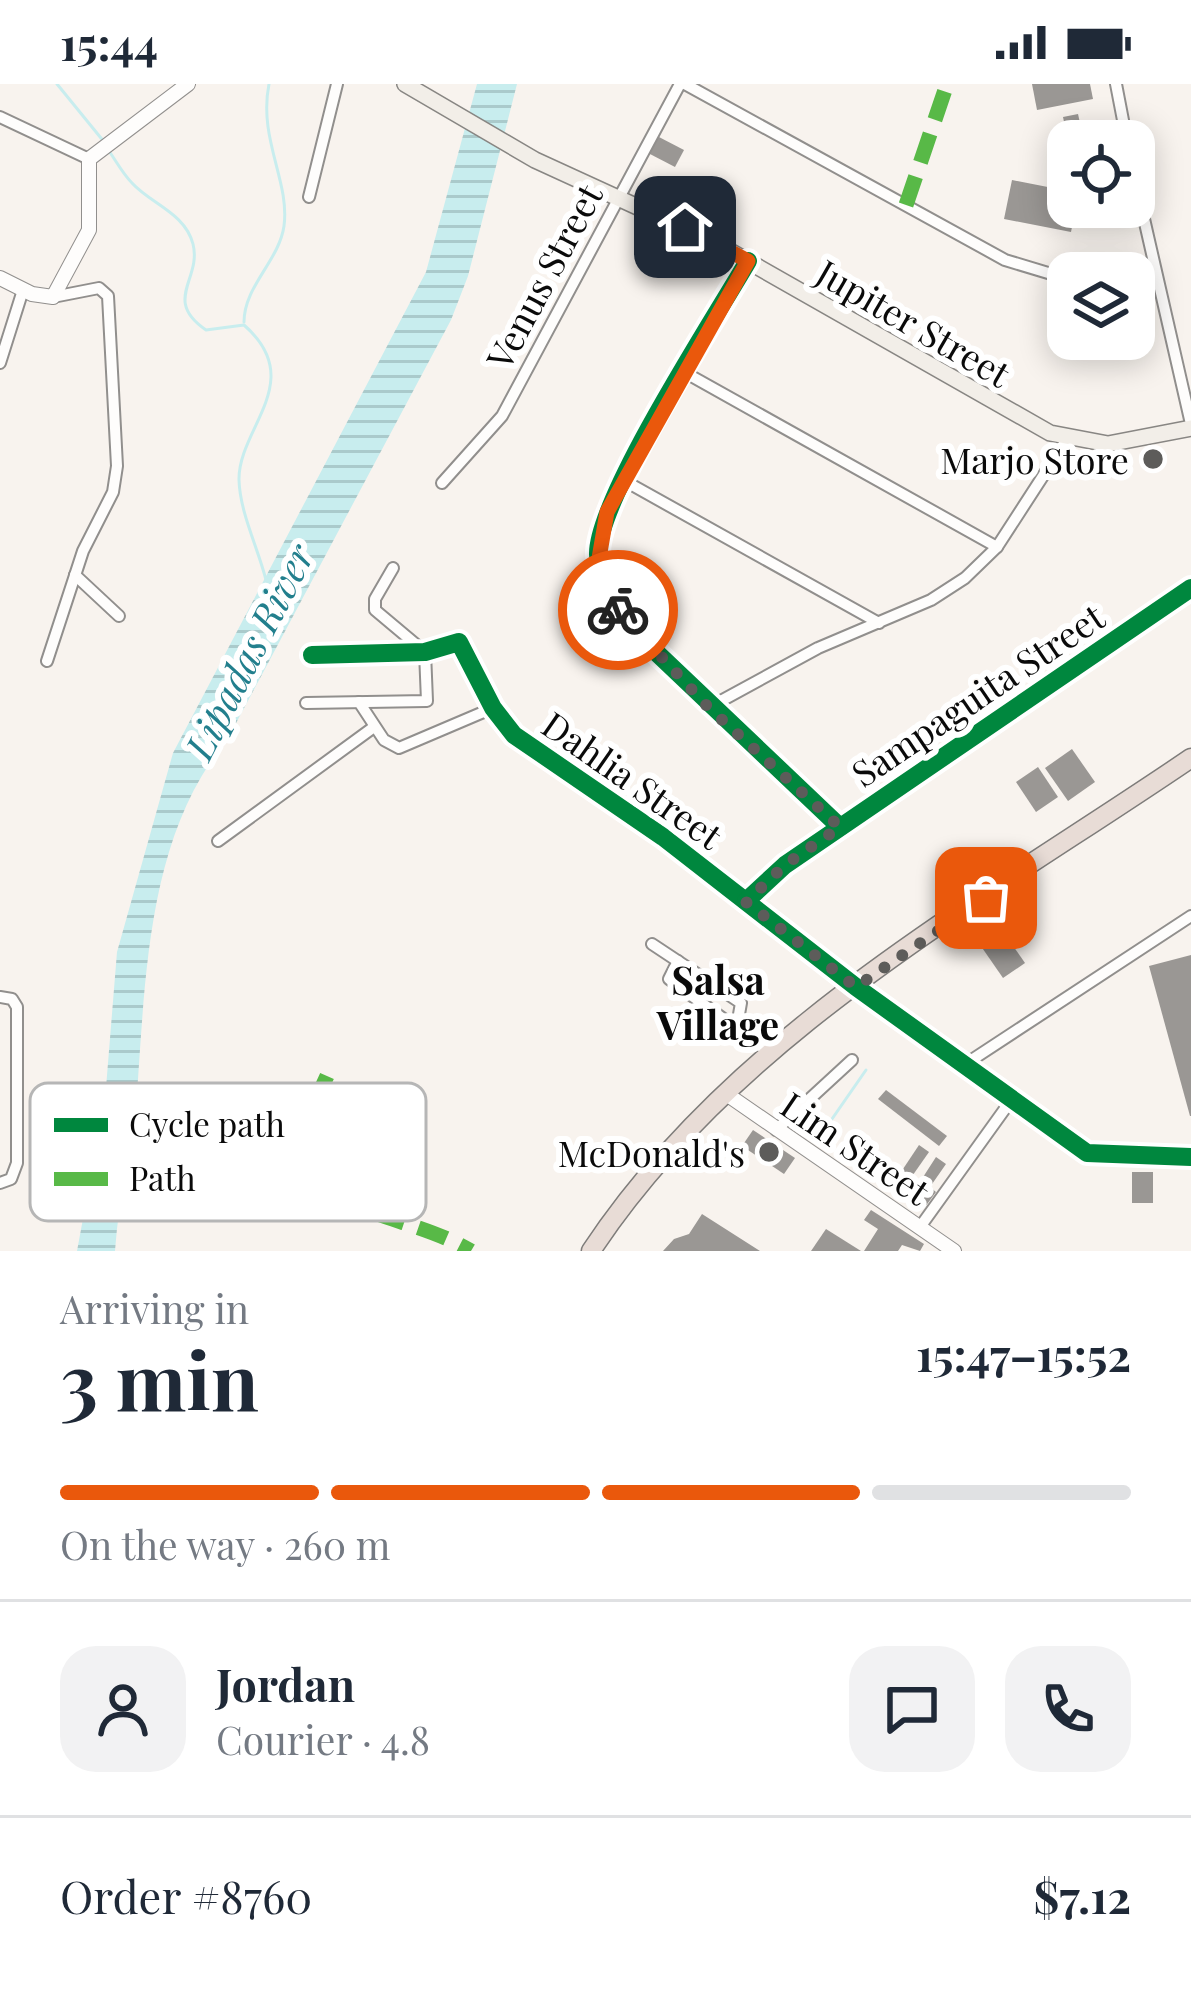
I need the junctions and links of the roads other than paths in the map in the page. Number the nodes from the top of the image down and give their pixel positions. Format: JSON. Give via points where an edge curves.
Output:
{"nodes":[{"id":1,"x":188,"y":84,"type":"edge"},
{"id":2,"x":337,"y":84,"type":"edge"},
{"id":3,"x":405,"y":84,"type":"edge"},
{"id":4,"x":682,"y":84,"type":"edge"},
{"id":5,"x":1116,"y":84,"type":"edge"},
{"id":6,"x":0,"y":117,"type":"edge"},
{"id":7,"x":1123,"y":120,"type":"edge"},
{"id":8,"x":89,"y":159,"type":"junction"},
{"id":9,"x":309,"y":197,"type":"dead end"},
{"id":10,"x":619,"y":198,"type":"junction"},
{"id":11,"x":748,"y":261,"type":"junction"},
{"id":12,"x":1155,"y":272,"type":"edge"},
{"id":13,"x":1047,"y":273,"type":"edge"},
{"id":14,"x":0,"y":278,"type":"edge"},
{"id":15,"x":22,"y":290,"type":"junction"},
{"id":16,"x":53,"y":297,"type":"junction"},
{"id":17,"x":0,"y":363,"type":"edge"},
{"id":18,"x":684,"y":372,"type":"junction"},
{"id":19,"x":1191,"y":426,"type":"edge"},
{"id":20,"x":1067,"y":439,"type":"junction"},
{"id":21,"x":622,"y":480,"type":"junction"},
{"id":22,"x":442,"y":483,"type":"dead end"},
{"id":23,"x":997,"y":547,"type":"junction"},
{"id":24,"x":393,"y":568,"type":"dead end"},
{"id":25,"x":75,"y":574,"type":"junction"},
{"id":26,"x":1191,"y":589,"type":"edge"},
{"id":27,"x":119,"y":616,"type":"dead end"},
{"id":28,"x":879,"y":623,"type":"junction"},
{"id":29,"x":425,"y":652,"type":"junction"},
{"id":30,"x":312,"y":655,"type":"dead end"},
{"id":31,"x":46,"y":661,"type":"dead end"},
{"id":32,"x":358,"y":702,"type":"junction"},
{"id":33,"x":306,"y":703,"type":"dead end"},
{"id":34,"x":708,"y":707,"type":"junction"},
{"id":35,"x":493,"y":708,"type":"junction"},
{"id":36,"x":374,"y":727,"type":"junction"},
{"id":37,"x":1191,"y":758,"type":"edge"},
{"id":38,"x":840,"y":827,"type":"junction"},
{"id":39,"x":218,"y":841,"type":"dead end"},
{"id":40,"x":746,"y":902,"type":"junction"},
{"id":41,"x":1191,"y":916,"type":"edge"},
{"id":42,"x":652,"y":944,"type":"dead end"},
{"id":43,"x":678,"y":961,"type":"junction"},
{"id":44,"x":856,"y":987,"type":"junction"},
{"id":45,"x":0,"y":997,"type":"edge"},
{"id":46,"x":738,"y":1020,"type":"junction"},
{"id":47,"x":770,"y":1055,"type":"junction"},
{"id":48,"x":852,"y":1060,"type":"dead end"},
{"id":49,"x":964,"y":1065,"type":"junction"},
{"id":50,"x":725,"y":1093,"type":"junction"},
{"id":51,"x":1012,"y":1099,"type":"junction"},
{"id":52,"x":776,"y":1130,"type":"junction"},
{"id":53,"x":1191,"y":1157,"type":"edge"},
{"id":54,"x":0,"y":1183,"type":"edge"},
{"id":55,"x":920,"y":1227,"type":"junction"},
{"id":56,"x":592,"y":1251,"type":"edge"},
{"id":57,"x":954,"y":1251,"type":"edge"}],
"edges":[{"from":1,"to":8,"type":"street"},
{"from":2,"to":9,"type":"street"},
{"from":3,"to":10,"type":"main road","name":"Jupiter Street"},
{"from":4,"to":10,"type":"street","name":"Venus Street"},
{"from":4,"to":13,"type":"street","via":[[1005,260]]},
{"from":5,"to":7,"type":"street"},
{"from":6,"to":8,"type":"street"},
{"from":8,"to":16,"type":"street","via":[[88,230]]},
{"from":10,"to":11,"type":"main road","name":"Jupiter Street"},
{"from":10,"to":22,"type":"street","name":"Venus Street","via":[[502,416]]},
{"from":11,"to":18,"type":"street"},
{"from":11,"to":20,"type":"main road","name":"Jupiter Street"},
{"from":12,"to":19,"type":"street"},
{"from":14,"to":15,"type":"street"},
{"from":15,"to":16,"type":"street"},
{"from":15,"to":17,"type":"street"},
{"from":16,"to":25,"type":"street","via":[[98,288],[110,302],[116,480]]},
{"from":18,"to":21,"type":"street"},
{"from":18,"to":23,"type":"street"},
{"from":19,"to":20,"type":"main road","name":"Jupiter Street","via":[[1108,444]]},
{"from":20,"to":23,"type":"street"},
{"from":21,"to":28,"type":"street"},
{"from":21,"to":34,"type":"street","via":[[597,548],[603,582],[629,625]]},
{"from":23,"to":28,"type":"street","via":[[948,590]]},
{"from":24,"to":29,"type":"street","via":[[374,610]]},
{"from":25,"to":27,"type":"street"},
{"from":25,"to":31,"type":"street"},
{"from":26,"to":38,"type":"street","name":"Sampaguita Street"},
{"from":28,"to":34,"type":"street"},
{"from":29,"to":30,"type":"street"},
{"from":29,"to":32,"type":"street","via":[[427,701]]},
{"from":29,"to":35,"type":"street","name":"Dahlia Street","via":[[459,642]]},
{"from":32,"to":33,"type":"street"},
{"from":32,"to":36,"type":"street"},
{"from":34,"to":38,"type":"street"},
{"from":35,"to":36,"type":"street","via":[[408,748],[391,746]]},
{"from":35,"to":40,"type":"street","name":"Dahlia Street","via":[[514,735]]},
{"from":36,"to":39,"type":"street"},
{"from":37,"to":44,"type":"highway"},
{"from":38,"to":40,"type":"street","name":"Sampaguita Street"},
{"from":40,"to":44,"type":"street","name":"Dahlia Street"},
{"from":41,"to":49,"type":"street"},
{"from":42,"to":43,"type":"street"},
{"from":43,"to":46,"type":"street","via":[[741,1004]]},
{"from":43,"to":46,"type":"street","via":[[668,979],[729,1023]]},
{"from":44,"to":47,"type":"highway"},
{"from":44,"to":49,"type":"street","name":"Dahlia Street"},
{"from":45,"to":54,"type":"street","via":[[17,1007],[17,1163]]},
{"from":46,"to":47,"type":"street"},
{"from":47,"to":50,"type":"highway"},
{"from":48,"to":52,"type":"street"},
{"from":49,"to":51,"type":"street","name":"Dahlia Street"},
{"from":50,"to":52,"type":"street","name":"Lim Street"},
{"from":50,"to":56,"type":"highway","via":[[664,1156]]},
{"from":51,"to":53,"type":"street","name":"Dahlia Street","via":[[1092,1156]]},
{"from":51,"to":55,"type":"street"},
{"from":52,"to":55,"type":"street","name":"Lim Street"},
{"from":55,"to":57,"type":"street","name":"Lim Street"}]}
